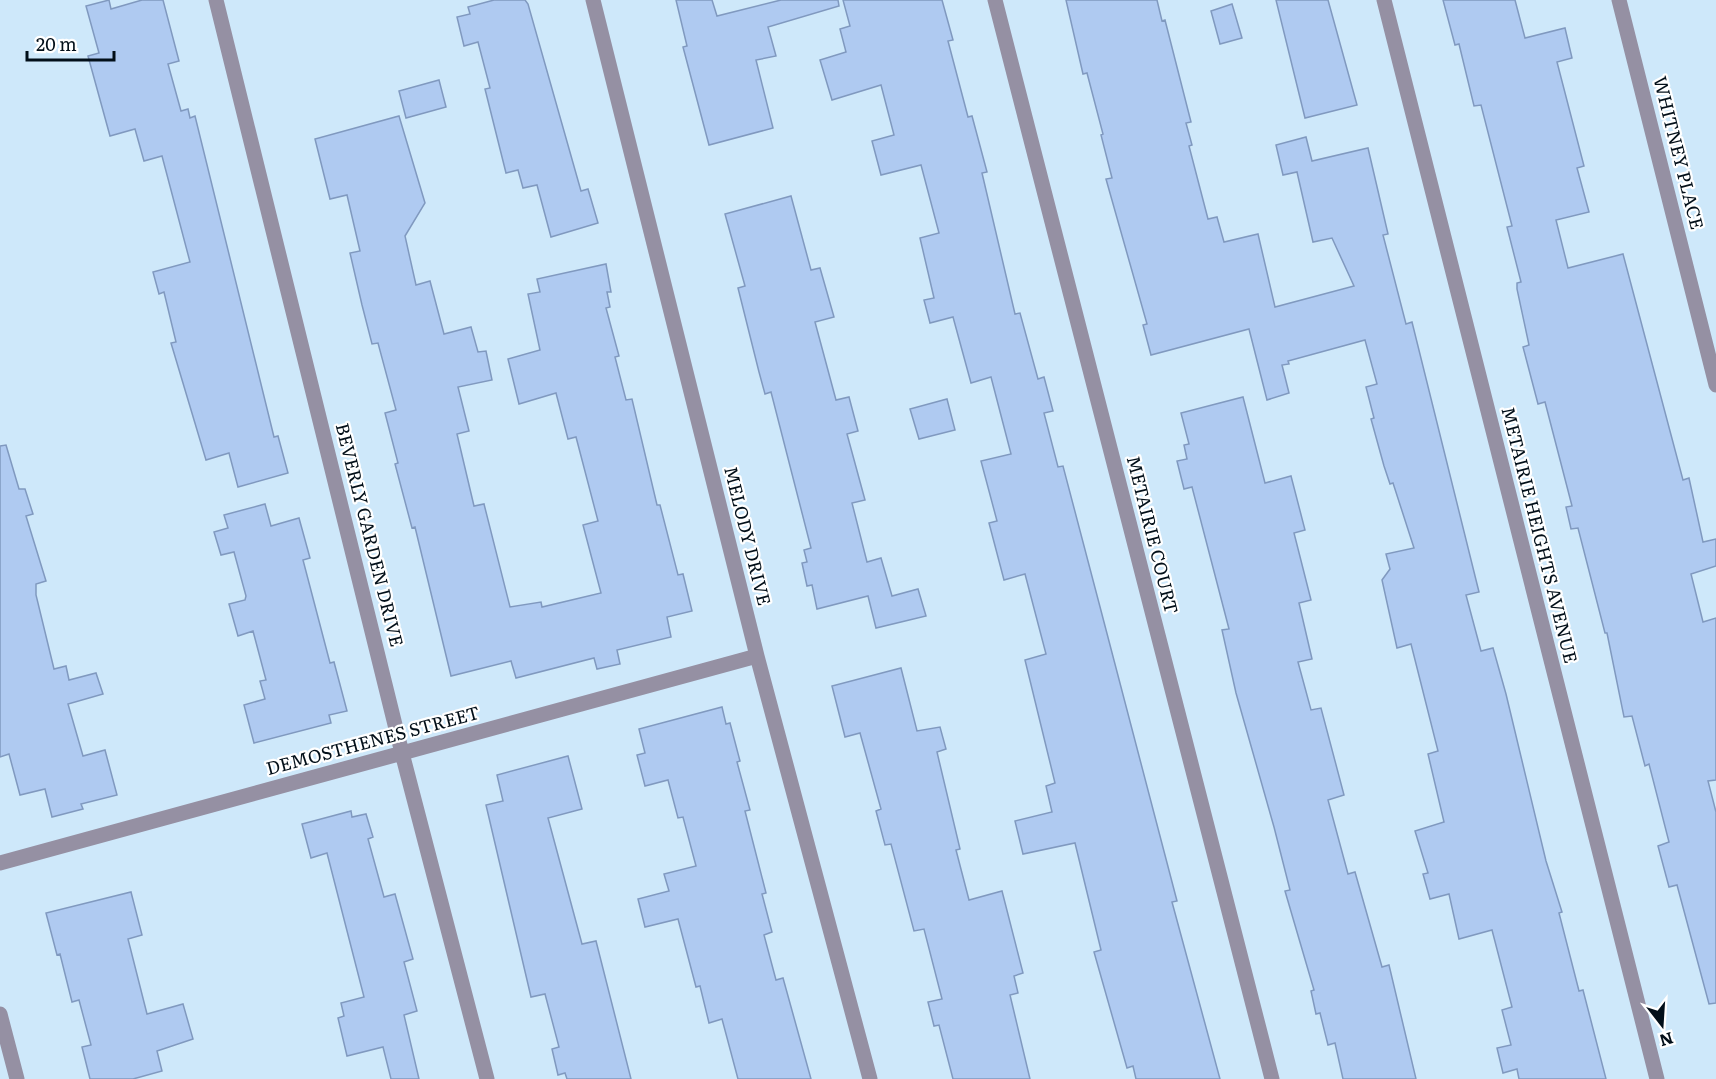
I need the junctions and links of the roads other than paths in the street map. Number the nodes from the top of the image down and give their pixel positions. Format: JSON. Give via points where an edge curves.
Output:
{"nodes":[{"id":1,"x":216,"y":0,"type":"edge"},
{"id":2,"x":593,"y":0,"type":"edge"},
{"id":3,"x":995,"y":0,"type":"edge"},
{"id":4,"x":1384,"y":0,"type":"edge"},
{"id":5,"x":1619,"y":0,"type":"edge"},
{"id":6,"x":1716,"y":385,"type":"edge"},
{"id":7,"x":757,"y":656,"type":"junction"},
{"id":8,"x":402,"y":753,"type":"junction"},
{"id":9,"x":0,"y":863,"type":"edge"},
{"id":10,"x":0,"y":1014,"type":"edge"},
{"id":11,"x":17,"y":1079,"type":"edge"},
{"id":12,"x":487,"y":1079,"type":"edge"},
{"id":13,"x":870,"y":1079,"type":"edge"},
{"id":14,"x":1272,"y":1079,"type":"edge"},
{"id":15,"x":1657,"y":1079,"type":"edge"}],
"edges":[{"from":1,"to":8,"type":"street","name":"BEVERLY GARDEN DRIVE"},
{"from":2,"to":7,"type":"street","name":"MELODY DRIVE"},
{"from":3,"to":14,"type":"street","name":"METAIRIE COURT"},
{"from":4,"to":15,"type":"street","name":"METAIRIE HEIGHTS AVENUE"},
{"from":5,"to":6,"type":"street","name":"WHITNEY PLACE"},
{"from":7,"to":8,"type":"street","name":"DEMOSTHENES STREET"},
{"from":7,"to":13,"type":"street","name":"MELODY DRIVE"},
{"from":8,"to":9,"type":"street","name":"DEMOSTHENES STREET"},
{"from":8,"to":12,"type":"street","name":"BEVERLY GARDEN DRIVE"},
{"from":10,"to":11,"type":"street"}]}
